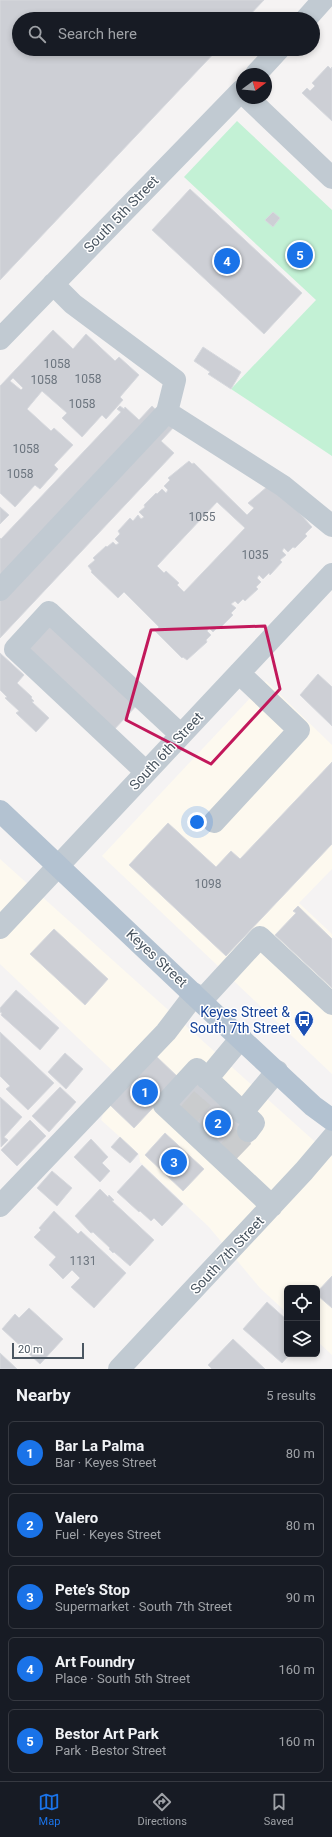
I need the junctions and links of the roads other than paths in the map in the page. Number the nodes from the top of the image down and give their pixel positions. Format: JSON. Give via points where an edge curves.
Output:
{"nodes":[{"id":1,"x":324,"y":0,"type":"edge"},
{"id":2,"x":313,"y":12,"type":"edge"},
{"id":3,"x":273,"y":56,"type":"edge"},
{"id":4,"x":262,"y":68,"type":"edge"},
{"id":5,"x":236,"y":100,"type":"edge"},
{"id":6,"x":255,"y":104,"type":"edge"},
{"id":7,"x":332,"y":178,"type":"edge"},
{"id":8,"x":53,"y":284,"type":"junction"},
{"id":9,"x":0,"y":339,"type":"edge"},
{"id":10,"x":167,"y":412,"type":"junction"},
{"id":11,"x":332,"y":526,"type":"edge"},
{"id":12,"x":332,"y":574,"type":"edge"},
{"id":13,"x":0,"y":590,"type":"edge"},
{"id":14,"x":239,"y":673,"type":"junction"},
{"id":15,"x":181,"y":735,"type":"junction"},
{"id":16,"x":146,"y":772,"type":"junction"},
{"id":17,"x":0,"y":811,"type":"edge"},
{"id":18,"x":214,"y":822,"type":"dead end"},
{"id":19,"x":58,"y":866,"type":"junction"},
{"id":20,"x":0,"y":928,"type":"edge"},
{"id":21,"x":198,"y":997,"type":"junction"},
{"id":22,"x":332,"y":1004,"type":"edge"},
{"id":23,"x":241,"y":1038,"type":"junction"},
{"id":24,"x":277,"y":1071,"type":"junction"},
{"id":25,"x":209,"y":1086,"type":"junction"},
{"id":26,"x":332,"y":1120,"type":"edge"},
{"id":27,"x":332,"y":1138,"type":"edge"},
{"id":28,"x":0,"y":1206,"type":"edge"},
{"id":29,"x":272,"y":1206,"type":"junction"},
{"id":30,"x":119,"y":1369,"type":"edge"}],
"edges":[{"from":1,"to":2,"type":"street"},
{"from":3,"to":4,"type":"street"},
{"from":5,"to":8,"type":"street","name":"South 5th Street"},
{"from":6,"to":7,"type":"street"},
{"from":8,"to":9,"type":"street","name":"South 5th Street"},
{"from":8,"to":10,"type":"street","via":[[73,304],[175,380]]},
{"from":10,"to":11,"type":"street","via":[[283,486]]},
{"from":10,"to":13,"type":"street"},
{"from":12,"to":14,"type":"street","name":"South 6th Street"},
{"from":14,"to":15,"type":"street","name":"South 6th Street"},
{"from":14,"to":18,"type":"street","via":[[300,730]]},
{"from":15,"to":16,"type":"street","name":"South 6th Street"},
{"from":15,"to":16,"type":"street","via":[[49,612],[44,617],[15,649]]},
{"from":16,"to":19,"type":"street","name":"South 6th Street"},
{"from":17,"to":19,"type":"main road","name":"Keyes Street"},
{"from":19,"to":20,"type":"street","name":"South 6th Street"},
{"from":19,"to":21,"type":"main road","name":"Keyes Street"},
{"from":21,"to":22,"type":"street","via":[[260,937]]},
{"from":21,"to":23,"type":"main road","name":"Keyes Street"},
{"from":21,"to":28,"type":"street"},
{"from":23,"to":24,"type":"main road","name":"Keyes Street"},
{"from":23,"to":25,"type":"street"},
{"from":24,"to":25,"type":"street","via":[[237,1114]]},
{"from":24,"to":26,"type":"main road","name":"Keyes Street","via":[[313,1106]]},
{"from":25,"to":29,"type":"street","via":[[197,1069],[164,1106],[185,1119],[225,1156]]},
{"from":27,"to":29,"type":"street","name":"South 7th Street"},
{"from":29,"to":30,"type":"street","name":"South 7th Street"}]}
